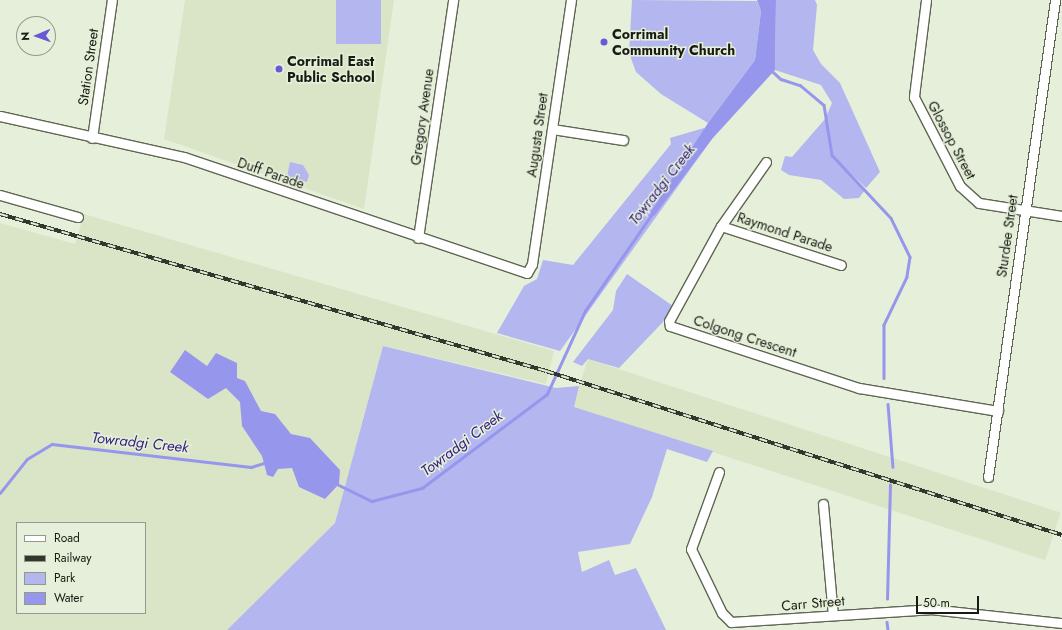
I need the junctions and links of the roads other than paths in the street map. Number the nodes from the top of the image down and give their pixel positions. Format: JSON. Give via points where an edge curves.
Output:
{"nodes":[{"id":1,"x":112,"y":0,"type":"edge"},
{"id":2,"x":453,"y":0,"type":"edge"},
{"id":3,"x":571,"y":0,"type":"edge"},
{"id":4,"x":926,"y":0,"type":"edge"},
{"id":5,"x":1055,"y":0,"type":"edge"},
{"id":6,"x":0,"y":116,"type":"edge"},
{"id":7,"x":552,"y":129,"type":"junction"},
{"id":8,"x":92,"y":138,"type":"junction"},
{"id":9,"x":623,"y":140,"type":"dead end"},
{"id":10,"x":766,"y":162,"type":"dead end"},
{"id":11,"x":0,"y":195,"type":"edge"},
{"id":12,"x":1024,"y":211,"type":"junction"},
{"id":13,"x":1062,"y":216,"type":"edge"},
{"id":14,"x":78,"y":217,"type":"dead end"},
{"id":15,"x":721,"y":226,"type":"junction"},
{"id":16,"x":418,"y":238,"type":"junction"},
{"id":17,"x":841,"y":264,"type":"dead end"},
{"id":18,"x":527,"y":273,"type":"joint"},
{"id":19,"x":998,"y":411,"type":"junction"},
{"id":20,"x":719,"y":472,"type":"dead end"},
{"id":21,"x":988,"y":477,"type":"dead end"},
{"id":22,"x":824,"y":504,"type":"dead end"},
{"id":23,"x":833,"y":615,"type":"junction"},
{"id":24,"x":1062,"y":623,"type":"edge"}],
"edges":[{"from":1,"to":8,"type":"street","name":"Station Street"},
{"from":2,"to":16,"type":"street","name":"Gregory Avenue"},
{"from":3,"to":7,"type":"street","name":"Augusta Street"},
{"from":4,"to":12,"type":"street","name":"Glossop Street","via":[[914,90],[919,111],[968,196],[985,205]]},
{"from":5,"to":12,"type":"street","name":"Sturdee Street"},
{"from":6,"to":8,"type":"street","name":"Duff Parade"},
{"from":7,"to":9,"type":"street"},
{"from":7,"to":18,"type":"street","name":"Augusta Street","via":[[532,264]]},
{"from":8,"to":16,"type":"street","name":"Duff Parade","via":[[184,157]]},
{"from":10,"to":15,"type":"street","name":"Colgong Crescent"},
{"from":11,"to":14,"type":"street"},
{"from":12,"to":13,"type":"street","name":"Glossop Street"},
{"from":12,"to":19,"type":"street","name":"Sturdee Street"},
{"from":15,"to":17,"type":"street","name":"Raymond Parade"},
{"from":15,"to":19,"type":"street","name":"Colgong Crescent","via":[[669,321],[670,326],[859,388]]},
{"from":16,"to":18,"type":"street","name":"Duff Parade"},
{"from":19,"to":21,"type":"street","name":"Sturdee Street"},
{"from":20,"to":23,"type":"street","name":"Carr Street","via":[[691,549],[724,617],[739,623]]},
{"from":22,"to":23,"type":"street"},
{"from":23,"to":24,"type":"street","name":"Carr Street","via":[[930,609]]}]}
